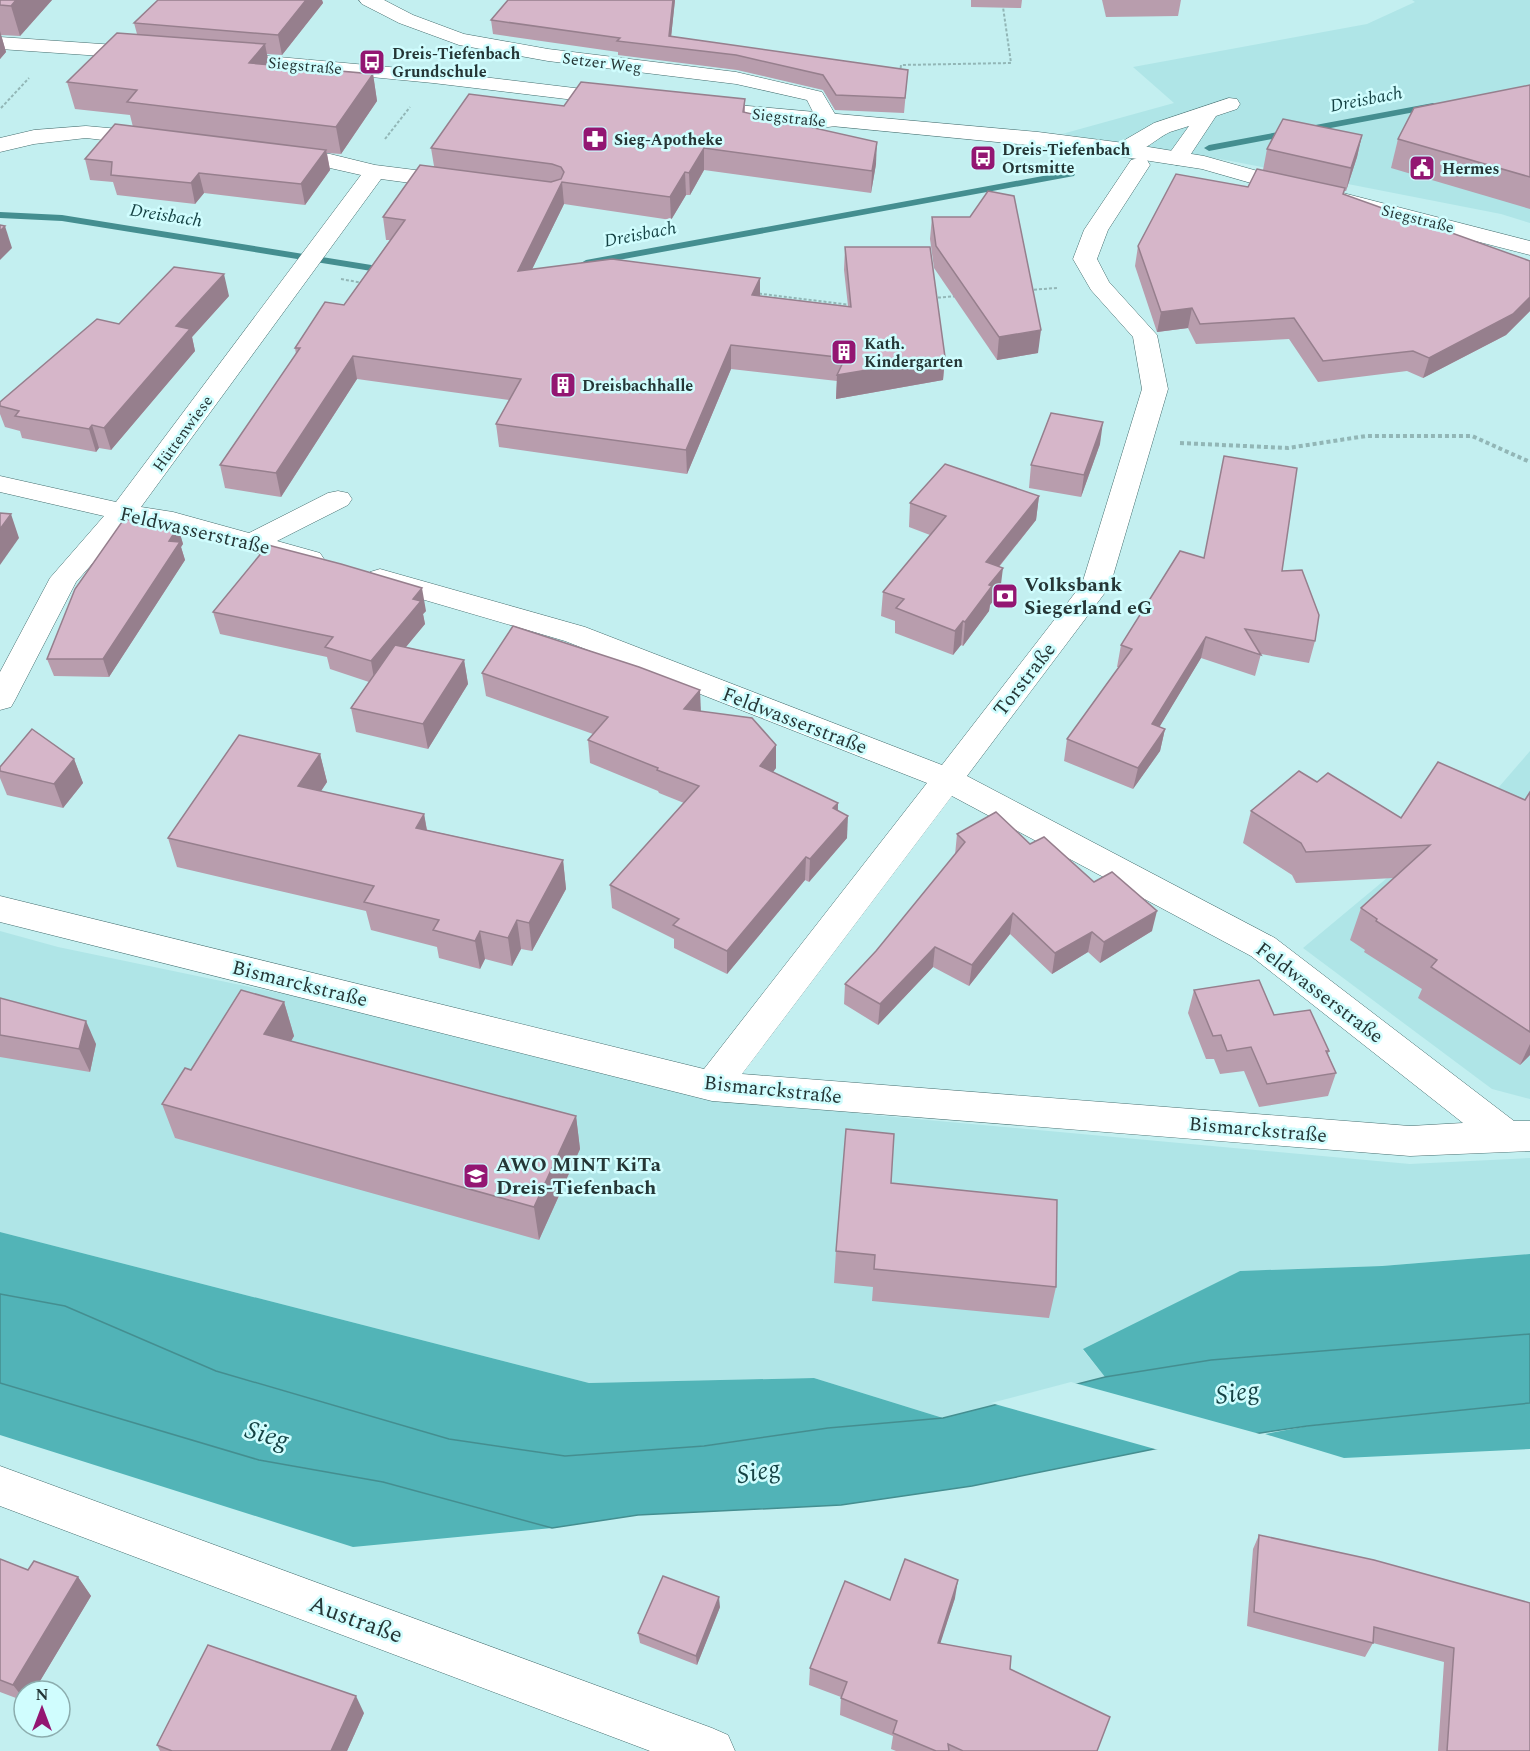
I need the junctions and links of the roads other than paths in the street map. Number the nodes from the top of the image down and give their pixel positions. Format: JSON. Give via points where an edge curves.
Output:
{"nodes":[{"id":1,"x":369,"y":0,"type":"edge"},
{"id":2,"x":0,"y":43,"type":"edge"},
{"id":3,"x":166,"y":54,"type":"edge"},
{"id":4,"x":200,"y":56,"type":"edge"},
{"id":5,"x":641,"y":102,"type":"edge"},
{"id":6,"x":1229,"y":104,"type":"dead end"},
{"id":7,"x":688,"y":107,"type":"edge"},
{"id":8,"x":1206,"y":113,"type":"junction"},
{"id":9,"x":828,"y":121,"type":"junction"},
{"id":10,"x":176,"y":142,"type":"edge"},
{"id":11,"x":0,"y":145,"type":"edge"},
{"id":12,"x":259,"y":153,"type":"edge"},
{"id":13,"x":1132,"y":157,"type":"junction"},
{"id":14,"x":1177,"y":158,"type":"junction"},
{"id":15,"x":375,"y":172,"type":"junction"},
{"id":16,"x":470,"y":184,"type":"edge"},
{"id":17,"x":1270,"y":184,"type":"junction"},
{"id":18,"x":1530,"y":248,"type":"edge"},
{"id":19,"x":0,"y":484,"type":"edge"},
{"id":20,"x":338,"y":499,"type":"dead end"},
{"id":21,"x":123,"y":512,"type":"junction"},
{"id":22,"x":253,"y":542,"type":"junction"},
{"id":23,"x":0,"y":700,"type":"edge"},
{"id":24,"x":947,"y":779,"type":"junction"},
{"id":25,"x":0,"y":909,"type":"edge"},
{"id":26,"x":712,"y":1086,"type":"junction"},
{"id":27,"x":1518,"y":1137,"type":"edge"},
{"id":28,"x":0,"y":1486,"type":"edge"},
{"id":29,"x":712,"y":1751,"type":"edge"}],
"edges":[{"from":1,"to":9,"type":"street","name":"Setzer Weg","via":[[459,39],[548,55],[736,78],[815,96]]},
{"from":2,"to":3,"type":"street"},
{"from":4,"to":5,"type":"street","name":"Siegstraße","via":[[433,76]]},
{"from":6,"to":8,"type":"street"},
{"from":7,"to":9,"type":"street","name":"Siegstraße"},
{"from":8,"to":13,"type":"street","via":[[1162,128]]},
{"from":8,"to":14,"type":"street"},
{"from":9,"to":13,"type":"street","name":"Siegstraße"},
{"from":10,"to":11,"type":"street","via":[[87,132]]},
{"from":12,"to":15,"type":"street","via":[[330,161]]},
{"from":13,"to":14,"type":"street","name":"Siegstraße"},
{"from":13,"to":17,"type":"street","name":"Siegstraße"},
{"from":13,"to":24,"type":"street","name":"Torstraße","via":[[1085,259],[1099,285],[1145,335],[1155,389],[1140,441],[1096,586]]},
{"from":14,"to":17,"type":"street","name":"Siegstraße"},
{"from":15,"to":16,"type":"street"},
{"from":15,"to":21,"type":"street","name":"Hüttenwiese"},
{"from":17,"to":18,"type":"street","name":"Siegstraße"},
{"from":19,"to":21,"type":"street","name":"Feldwasserstraße"},
{"from":20,"to":22,"type":"street"},
{"from":21,"to":22,"type":"street","name":"Feldwasserstraße"},
{"from":21,"to":23,"type":"street","name":"Hüttenwiese","via":[[64,578]]},
{"from":22,"to":24,"type":"street","name":"Feldwasserstraße","via":[[575,634]]},
{"from":24,"to":26,"type":"street","name":"Torstraße"},
{"from":24,"to":27,"type":"street","name":"Feldwasserstraße","via":[[1263,946]]},
{"from":25,"to":26,"type":"street","name":"Bismarckstraße"},
{"from":26,"to":27,"type":"street","name":"Bismarckstraße","via":[[1410,1141]]},
{"from":28,"to":29,"type":"street","name":"Austraße"}]}
